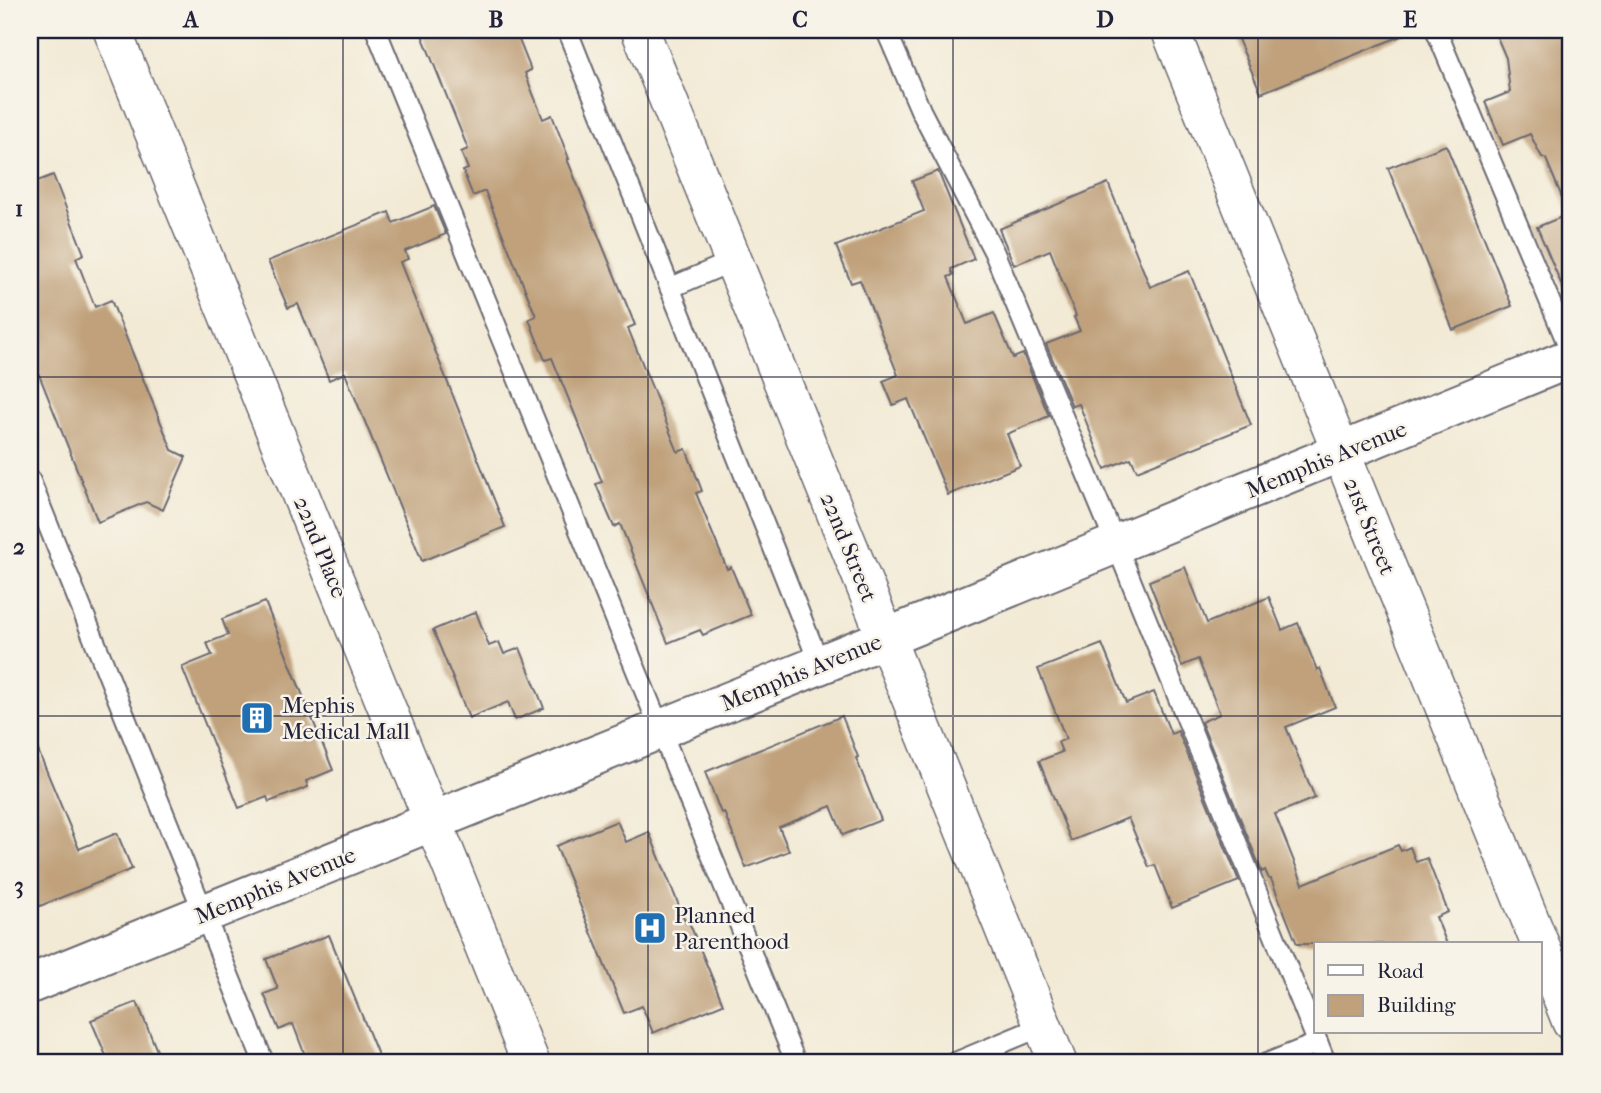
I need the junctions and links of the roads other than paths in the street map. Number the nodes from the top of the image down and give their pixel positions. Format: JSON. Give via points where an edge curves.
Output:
{"nodes":[{"id":1,"x":112,"y":30,"type":"edge"},
{"id":2,"x":376,"y":30,"type":"edge"},
{"id":3,"x":567,"y":30,"type":"edge"},
{"id":4,"x":640,"y":30,"type":"edge"},
{"id":5,"x":886,"y":30,"type":"edge"},
{"id":6,"x":1170,"y":30,"type":"edge"},
{"id":7,"x":1436,"y":30,"type":"edge"},
{"id":8,"x":733,"y":261,"type":"junction"},
{"id":9,"x":670,"y":288,"type":"junction"},
{"id":10,"x":1571,"y":352,"type":"edge"},
{"id":11,"x":1571,"y":358,"type":"edge"},
{"id":12,"x":1340,"y":453,"type":"junction"},
{"id":13,"x":30,"y":480,"type":"edge"},
{"id":14,"x":1116,"y":544,"type":"junction"},
{"id":15,"x":886,"y":638,"type":"junction"},
{"id":16,"x":820,"y":665,"type":"junction"},
{"id":17,"x":660,"y":729,"type":"junction"},
{"id":18,"x":433,"y":821,"type":"junction"},
{"id":19,"x":203,"y":914,"type":"junction"},
{"id":20,"x":1539,"y":942,"type":"edge"},
{"id":21,"x":1542,"y":949,"type":"edge"},
{"id":22,"x":30,"y":984,"type":"edge"},
{"id":23,"x":1571,"y":1022,"type":"edge"},
{"id":24,"x":1043,"y":1026,"type":"junction"},
{"id":25,"x":1314,"y":1033,"type":"edge"},
{"id":26,"x":1314,"y":1034,"type":"edge"},
{"id":27,"x":1318,"y":1043,"type":"junction"},
{"id":28,"x":264,"y":1063,"type":"edge"},
{"id":29,"x":531,"y":1063,"type":"edge"},
{"id":30,"x":796,"y":1063,"type":"edge"},
{"id":31,"x":954,"y":1063,"type":"edge"},
{"id":32,"x":1058,"y":1063,"type":"edge"},
{"id":33,"x":1268,"y":1063,"type":"edge"},
{"id":34,"x":1326,"y":1063,"type":"edge"}],
"edges":[{"from":1,"to":18,"type":"street","name":"22nd Place"},
{"from":2,"to":17,"type":"lane"},
{"from":3,"to":9,"type":"lane"},
{"from":4,"to":8,"type":"street","name":"22nd Street"},
{"from":5,"to":14,"type":"lane","via":[[921,111],[994,253]]},
{"from":6,"to":12,"type":"street","name":"21st Street"},
{"from":7,"to":10,"type":"lane"},
{"from":8,"to":9,"type":"lane"},
{"from":8,"to":15,"type":"street","name":"22nd Street"},
{"from":9,"to":16,"type":"lane"},
{"from":11,"to":12,"type":"street","name":"Memphis Avenue"},
{"from":12,"to":14,"type":"street","name":"Memphis Avenue"},
{"from":12,"to":20,"type":"street","name":"21st Street"},
{"from":13,"to":19,"type":"lane"},
{"from":14,"to":15,"type":"street","name":"Memphis Avenue"},
{"from":14,"to":25,"type":"lane"},
{"from":15,"to":16,"type":"street","name":"Memphis Avenue"},
{"from":15,"to":24,"type":"street","name":"22nd Street"},
{"from":16,"to":17,"type":"street","name":"Memphis Avenue"},
{"from":17,"to":18,"type":"street","name":"Memphis Avenue"},
{"from":17,"to":30,"type":"lane"},
{"from":18,"to":19,"type":"street","name":"Memphis Avenue"},
{"from":18,"to":29,"type":"street","name":"22nd Place"},
{"from":19,"to":22,"type":"street","name":"Memphis Avenue"},
{"from":19,"to":28,"type":"lane"},
{"from":21,"to":23,"type":"street","name":"21st Street"},
{"from":24,"to":31,"type":"lane"},
{"from":24,"to":32,"type":"street","name":"22nd Street"},
{"from":26,"to":27,"type":"lane"},
{"from":27,"to":33,"type":"lane"},
{"from":27,"to":34,"type":"lane"}]}
